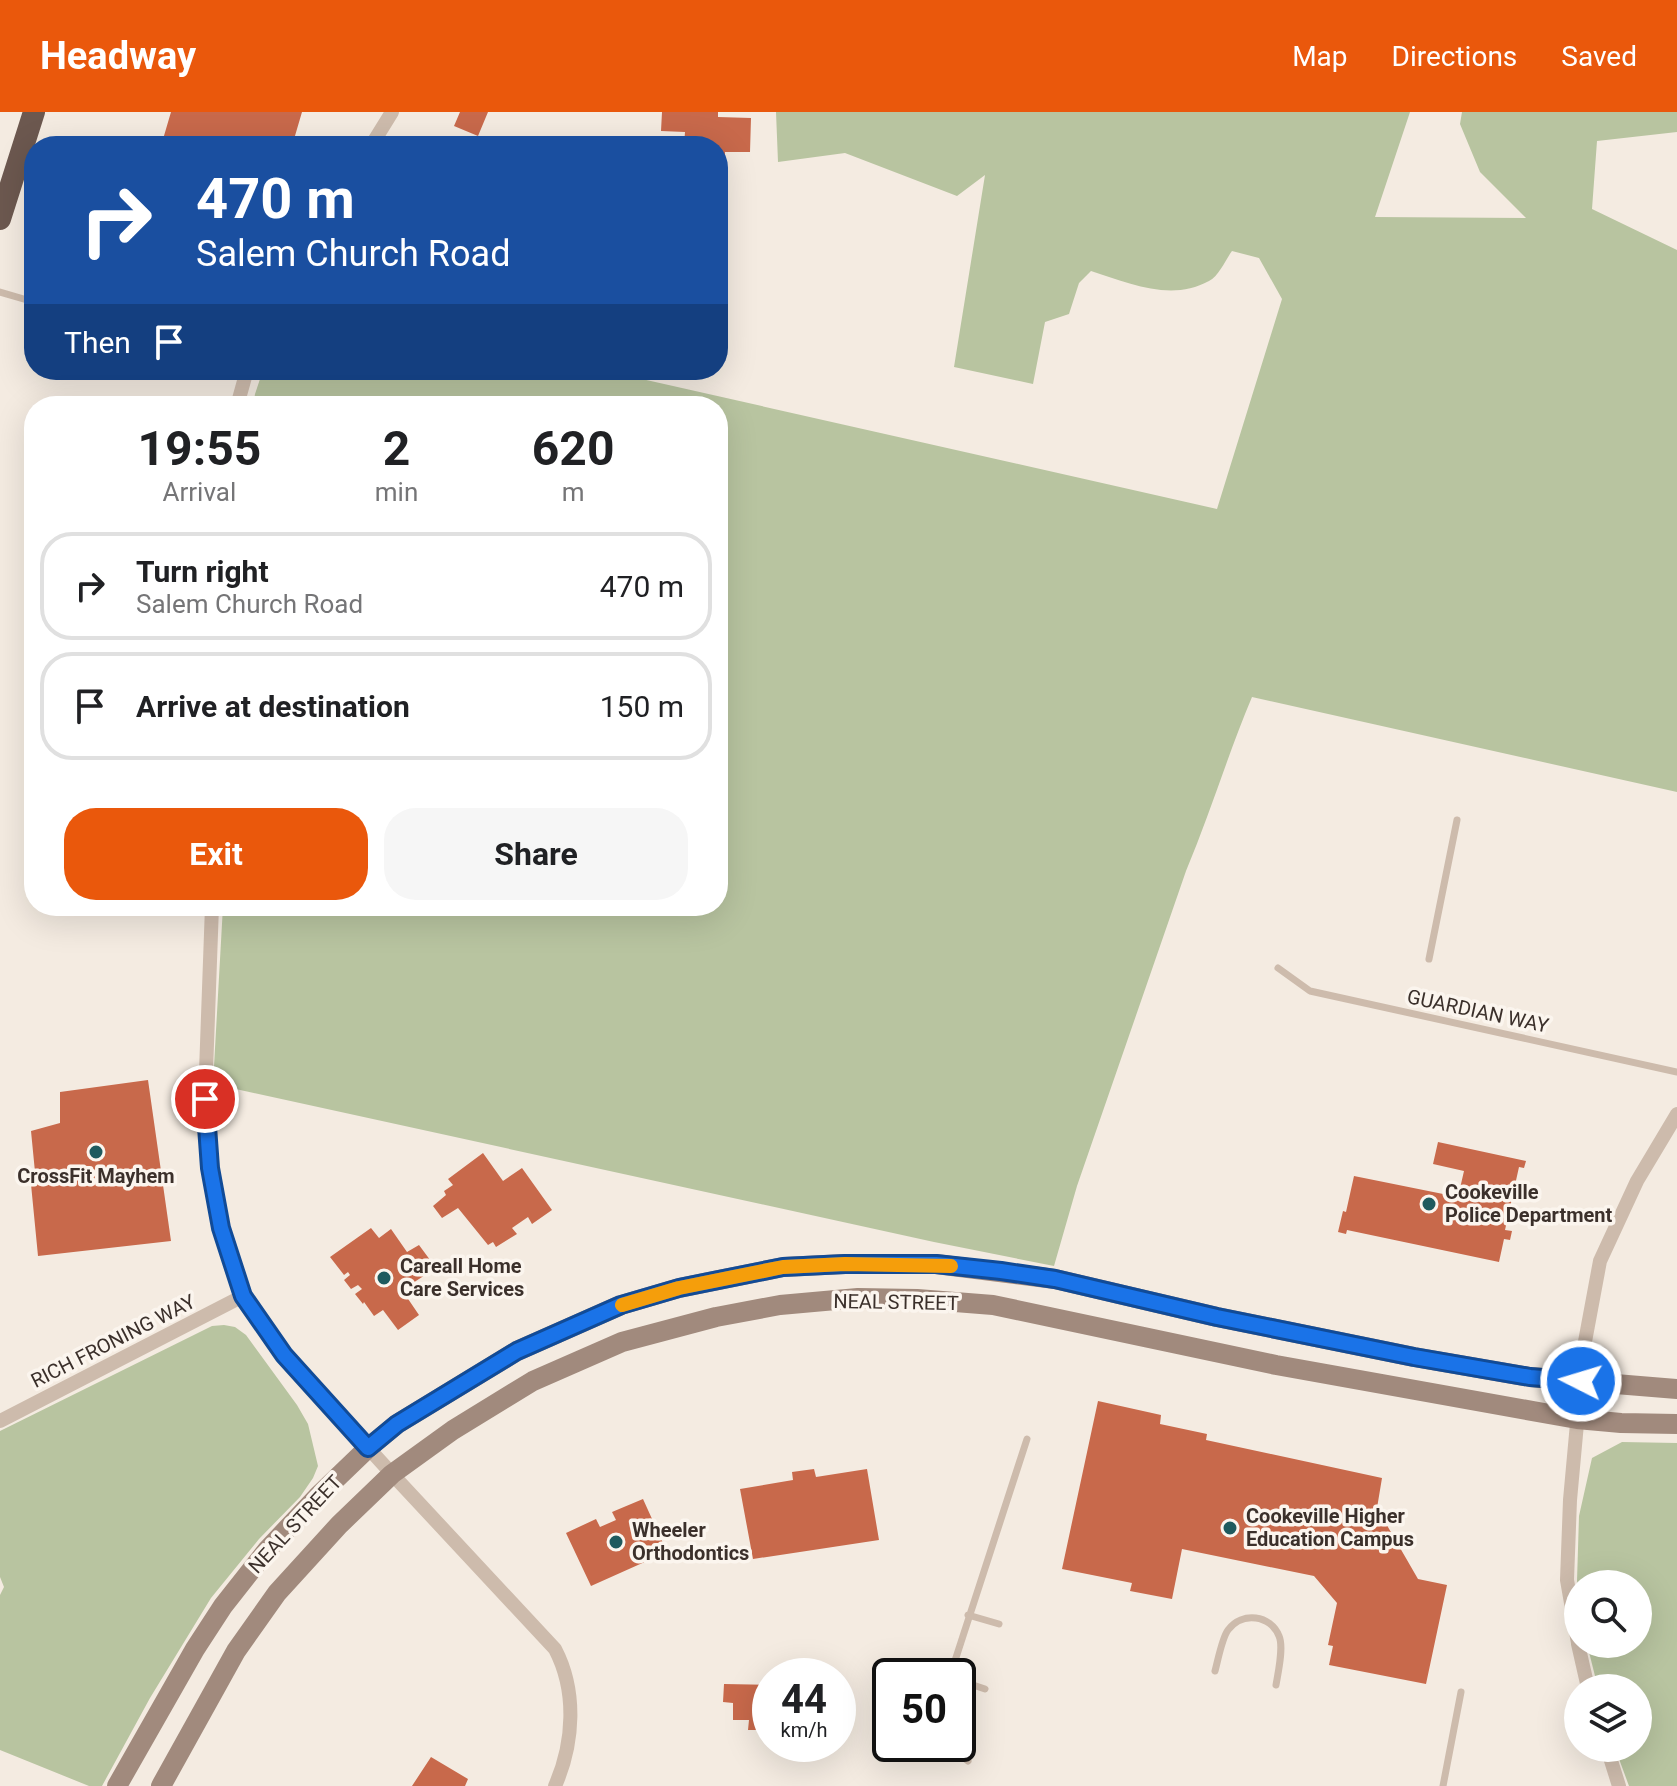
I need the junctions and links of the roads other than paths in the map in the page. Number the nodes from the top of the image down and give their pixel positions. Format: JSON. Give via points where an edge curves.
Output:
{"nodes":[{"id":1,"x":34,"y":112,"type":"edge"},
{"id":2,"x":392,"y":112,"type":"edge"},
{"id":3,"x":26,"y":136,"type":"edge"},
{"id":4,"x":377,"y":136,"type":"edge"},
{"id":5,"x":24,"y":143,"type":"edge"},
{"id":6,"x":0,"y":219,"type":"edge"},
{"id":7,"x":0,"y":292,"type":"edge"},
{"id":8,"x":24,"y":299,"type":"edge"},
{"id":9,"x":1457,"y":820,"type":"dead end"},
{"id":10,"x":212,"y":916,"type":"edge"},
{"id":11,"x":1429,"y":959,"type":"dead end"},
{"id":12,"x":1278,"y":968,"type":"dead end"},
{"id":13,"x":1677,"y":1072,"type":"edge"},
{"id":14,"x":1677,"y":1114,"type":"edge"},
{"id":15,"x":710,"y":1281,"type":"junction"},
{"id":16,"x":243,"y":1296,"type":"junction"},
{"id":17,"x":716,"y":1317,"type":"junction"},
{"id":18,"x":1581,"y":1381,"type":"junction"},
{"id":19,"x":1677,"y":1389,"type":"edge"},
{"id":20,"x":1577,"y":1419,"type":"junction"},
{"id":21,"x":0,"y":1421,"type":"edge"},
{"id":22,"x":1677,"y":1424,"type":"edge"},
{"id":23,"x":1027,"y":1439,"type":"dead end"},
{"id":24,"x":368,"y":1448,"type":"junction"},
{"id":25,"x":392,"y":1474,"type":"junction"},
{"id":26,"x":1567,"y":1570,"type":"edge"},
{"id":27,"x":968,"y":1615,"type":"junction"},
{"id":28,"x":999,"y":1624,"type":"dead end"},
{"id":29,"x":955,"y":1658,"type":"edge"},
{"id":30,"x":1215,"y":1671,"type":"dead end"},
{"id":31,"x":1276,"y":1685,"type":"dead end"},
{"id":32,"x":976,"y":1686,"type":"edge"},
{"id":33,"x":985,"y":1689,"type":"dead end"},
{"id":34,"x":1461,"y":1692,"type":"dead end"},
{"id":35,"x":1611,"y":1762,"type":"edge"},
{"id":36,"x":117,"y":1786,"type":"edge"},
{"id":37,"x":161,"y":1786,"type":"edge"},
{"id":38,"x":555,"y":1786,"type":"edge"},
{"id":39,"x":1443,"y":1786,"type":"edge"},
{"id":40,"x":1619,"y":1786,"type":"edge"}],
"edges":[{"from":1,"to":3,"type":"highway"},
{"from":2,"to":4,"type":"street"},
{"from":5,"to":6,"type":"highway"},
{"from":7,"to":8,"type":"lane"},
{"from":9,"to":11,"type":"lane"},
{"from":10,"to":16,"type":"street","via":[[205,1099],[210,1168],[221,1228]]},
{"from":12,"to":13,"type":"lane","name":"GUARDIAN WAY","via":[[1310,991]]},
{"from":14,"to":18,"type":"street","via":[[1637,1181],[1600,1261]]},
{"from":15,"to":17,"type":"main road"},
{"from":15,"to":18,"type":"main road","name":"NEAL STREET","via":[[783,1267],[845,1264],[936,1264],[1001,1271],[1414,1357]]},
{"from":15,"to":24,"type":"main road","name":"NEAL STREET","via":[[621,1305],[517,1351],[397,1424]]},
{"from":16,"to":21,"type":"street","name":"RICH FRONING WAY"},
{"from":16,"to":24,"type":"street","via":[[284,1355]]},
{"from":17,"to":20,"type":"main road","name":"NEAL STREET","via":[[858,1298],[993,1305],[1276,1365]]},
{"from":17,"to":25,"type":"main road","name":"NEAL STREET","via":[[622,1342],[533,1381]]},
{"from":18,"to":19,"type":"main road","name":"NEAL STREET"},
{"from":18,"to":20,"type":"street"},
{"from":20,"to":22,"type":"main road","name":"NEAL STREET"},
{"from":20,"to":26,"type":"street"},
{"from":23,"to":27,"type":"lane"},
{"from":24,"to":25,"type":"street"},
{"from":24,"to":36,"type":"main road","name":"NEAL STREET","via":[[268,1549],[223,1606]]},
{"from":25,"to":37,"type":"main road","name":"NEAL STREET","via":[[277,1593],[236,1651]]},
{"from":25,"to":38,"type":"street","via":[[555,1649],[571,1713]]},
{"from":27,"to":28,"type":"lane"},
{"from":27,"to":29,"type":"lane"},
{"from":30,"to":31,"type":"lane","via":[[1227,1630],[1256,1617],[1271,1624],[1280,1637]]},
{"from":32,"to":33,"type":"lane"},
{"from":34,"to":39,"type":"lane"},
{"from":35,"to":40,"type":"street"}]}
